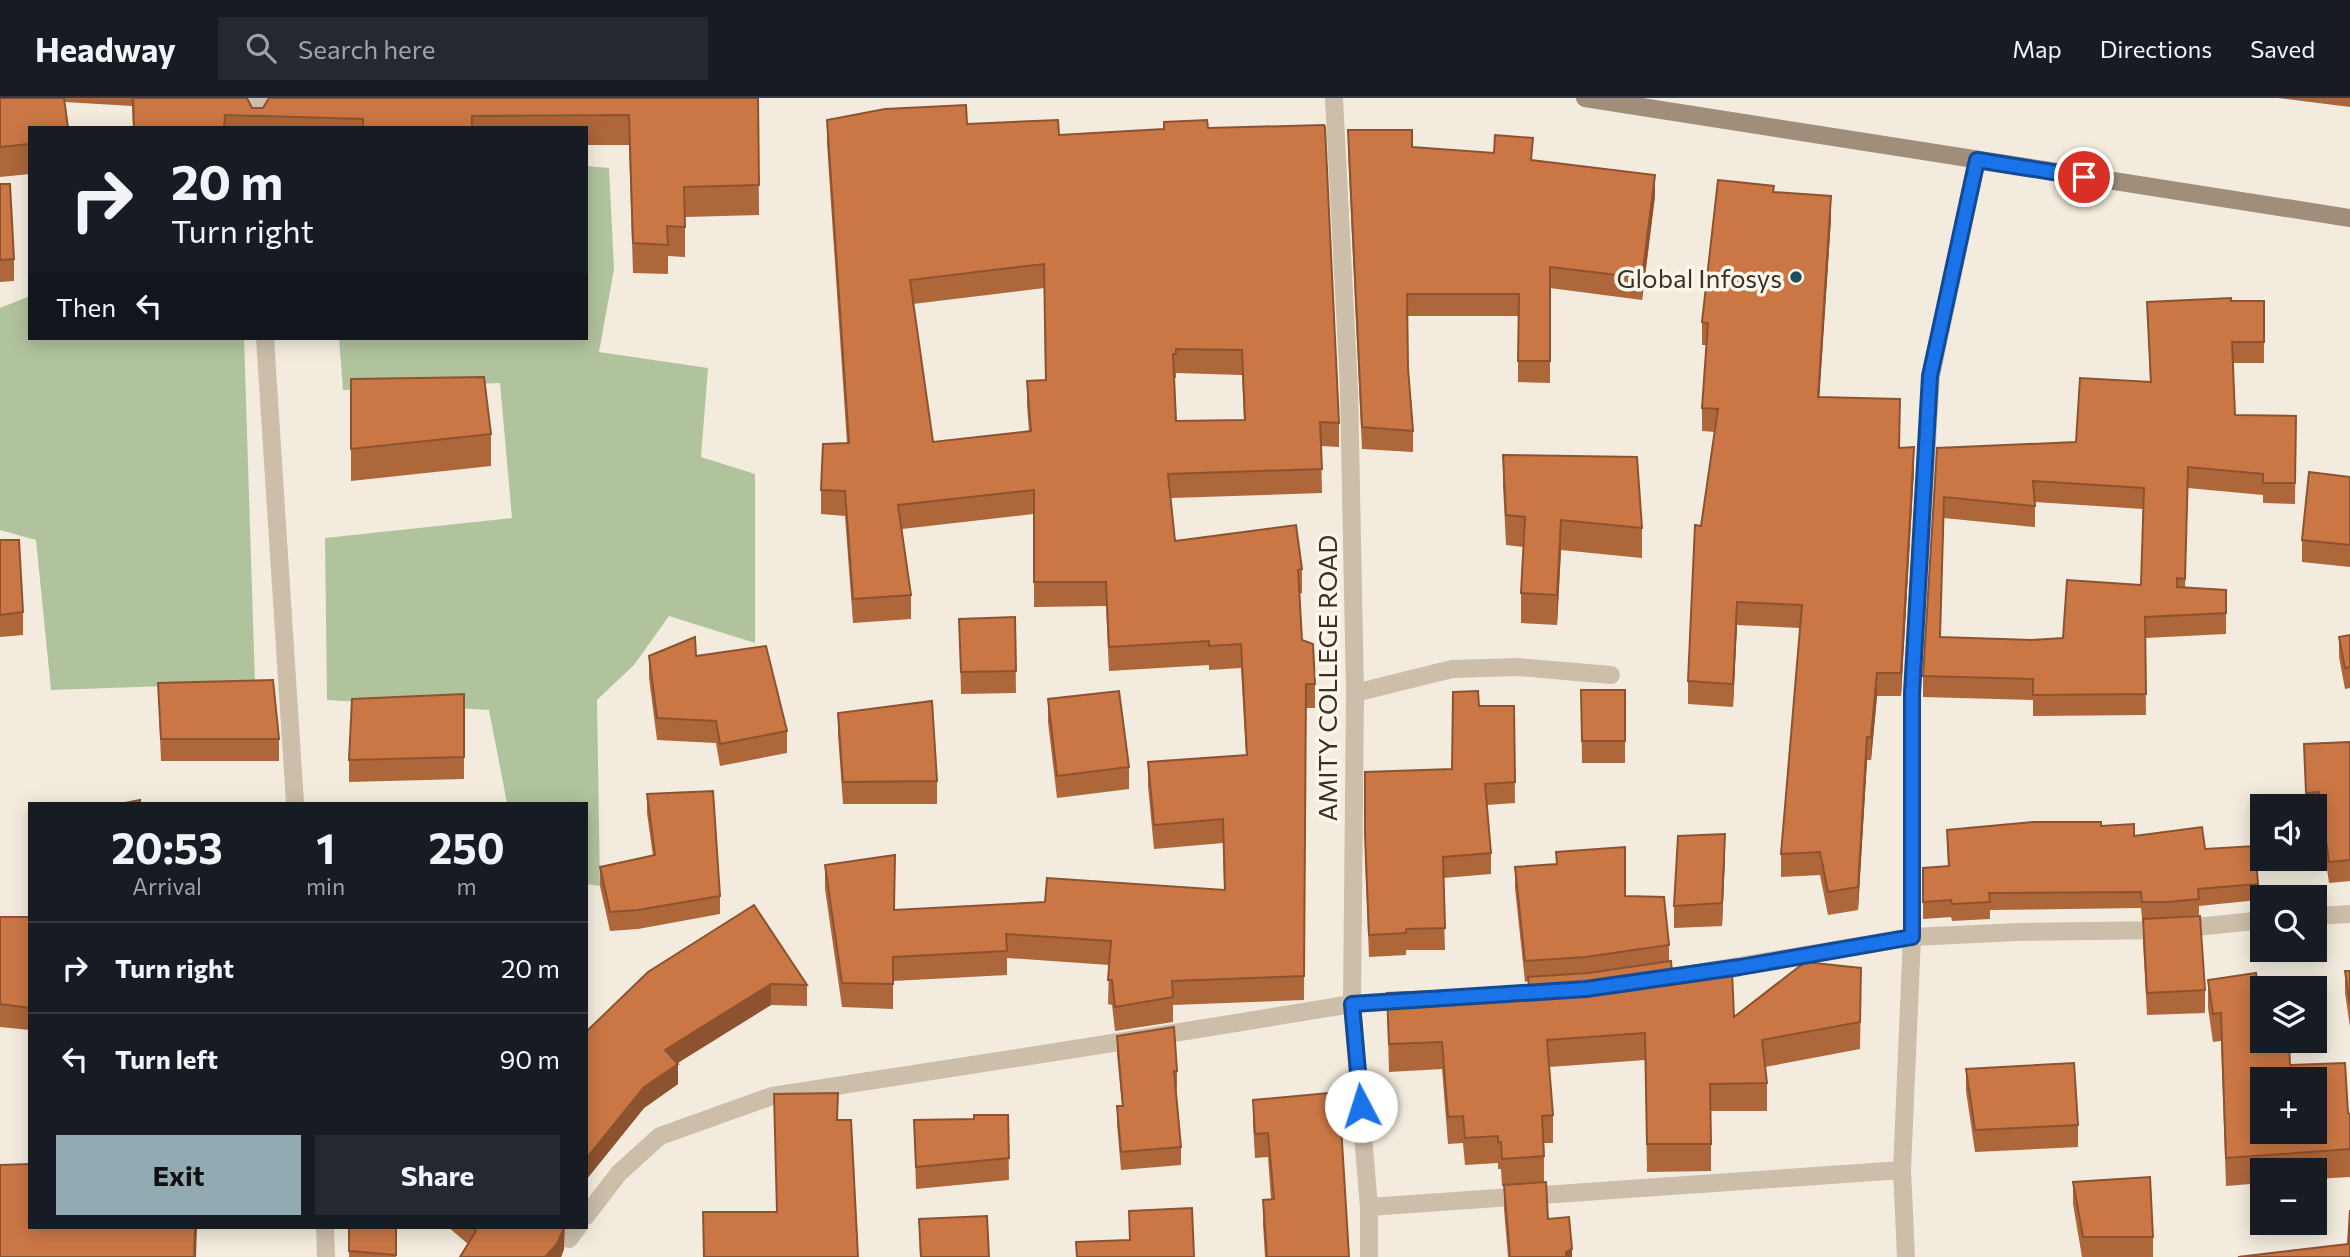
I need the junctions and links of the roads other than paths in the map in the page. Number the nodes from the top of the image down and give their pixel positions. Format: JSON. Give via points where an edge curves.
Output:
{"nodes":[{"id":1,"x":258,"y":98,"type":"edge"},
{"id":2,"x":1334,"y":98,"type":"edge"},
{"id":3,"x":1585,"y":98,"type":"edge"},
{"id":4,"x":258,"y":126,"type":"edge"},
{"id":5,"x":1977,"y":160,"type":"junction"},
{"id":6,"x":2350,"y":218,"type":"edge"},
{"id":7,"x":265,"y":340,"type":"edge"},
{"id":8,"x":1611,"y":675,"type":"dead end"},
{"id":9,"x":1354,"y":693,"type":"junction"},
{"id":10,"x":295,"y":802,"type":"edge"},
{"id":11,"x":2350,"y":914,"type":"edge"},
{"id":12,"x":2327,"y":915,"type":"edge"},
{"id":13,"x":2250,"y":921,"type":"edge"},
{"id":14,"x":1912,"y":937,"type":"junction"},
{"id":15,"x":1675,"y":976,"type":"edge"},
{"id":16,"x":1421,"y":999,"type":"edge"},
{"id":17,"x":1352,"y":1004,"type":"junction"},
{"id":18,"x":1902,"y":1170,"type":"junction"},
{"id":19,"x":1369,"y":1208,"type":"junction"},
{"id":20,"x":588,"y":1213,"type":"edge"},
{"id":21,"x":325,"y":1229,"type":"edge"},
{"id":22,"x":326,"y":1257,"type":"edge"},
{"id":23,"x":1368,"y":1257,"type":"edge"},
{"id":24,"x":1906,"y":1257,"type":"edge"}],
"edges":[{"from":1,"to":4,"type":"street"},
{"from":2,"to":9,"type":"street","name":"AMITY COLLEGE ROAD","via":[[1349,389]]},
{"from":3,"to":5,"type":"street"},
{"from":5,"to":6,"type":"street"},
{"from":5,"to":14,"type":"street","via":[[1930,376],[1912,693]]},
{"from":7,"to":10,"type":"street"},
{"from":8,"to":9,"type":"street","via":[[1518,667],[1452,669]]},
{"from":9,"to":17,"type":"street","name":"AMITY COLLEGE ROAD"},
{"from":11,"to":12,"type":"street"},
{"from":13,"to":14,"type":"street","via":[[2168,930]]},
{"from":14,"to":15,"type":"street"},
{"from":14,"to":18,"type":"street"},
{"from":16,"to":17,"type":"street"},
{"from":17,"to":19,"type":"street","name":"AMITY COLLEGE ROAD"},
{"from":17,"to":20,"type":"street","via":[[772,1096],[660,1136],[619,1173]]},
{"from":18,"to":19,"type":"street"},
{"from":18,"to":24,"type":"street"},
{"from":19,"to":23,"type":"street","name":"AMITY COLLEGE ROAD"},
{"from":21,"to":22,"type":"street"}]}
